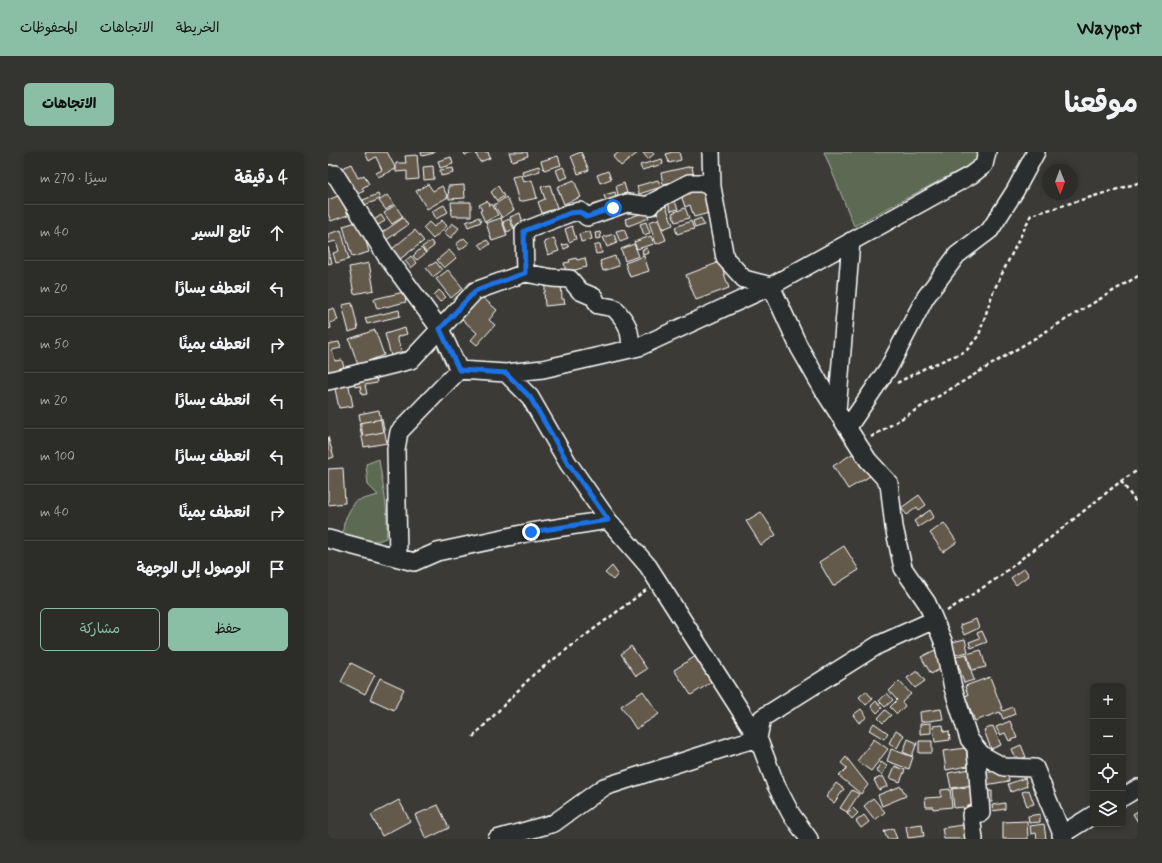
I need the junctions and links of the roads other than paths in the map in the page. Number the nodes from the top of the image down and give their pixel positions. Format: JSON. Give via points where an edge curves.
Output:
{"nodes":[{"id":1,"x":712,"y":152,"type":"edge"},
{"id":2,"x":987,"y":152,"type":"edge"},
{"id":3,"x":1036,"y":152,"type":"edge"},
{"id":4,"x":328,"y":174,"type":"edge"},
{"id":5,"x":712,"y":187,"type":"junction"},
{"id":6,"x":851,"y":241,"type":"junction"},
{"id":7,"x":525,"y":273,"type":"junction"},
{"id":8,"x":771,"y":286,"type":"junction"},
{"id":9,"x":440,"y":329,"type":"junction"},
{"id":10,"x":631,"y":349,"type":"junction"},
{"id":11,"x":459,"y":370,"type":"junction"},
{"id":12,"x":506,"y":373,"type":"junction"},
{"id":13,"x":328,"y":380,"type":"edge"},
{"id":14,"x":837,"y":411,"type":"junction"},
{"id":15,"x":848,"y":427,"type":"junction"},
{"id":16,"x":608,"y":520,"type":"junction"},
{"id":17,"x":328,"y":539,"type":"edge"},
{"id":18,"x":398,"y":557,"type":"junction"},
{"id":19,"x":934,"y":620,"type":"junction"},
{"id":20,"x":758,"y":738,"type":"junction"},
{"id":21,"x":976,"y":749,"type":"junction"},
{"id":22,"x":1138,"y":788,"type":"edge"},
{"id":23,"x":1126,"y":795,"type":"edge"},
{"id":24,"x":1090,"y":817,"type":"edge"},
{"id":25,"x":1062,"y":837,"type":"edge"},
{"id":26,"x":497,"y":839,"type":"edge"},
{"id":27,"x":809,"y":839,"type":"edge"},
{"id":28,"x":974,"y":839,"type":"edge"}],
"edges":[{"from":1,"to":5,"type":"street"},
{"from":2,"to":6,"type":"street","via":[[984,165],[971,175]]},
{"from":3,"to":15,"type":"street","via":[[990,230],[957,255],[926,298],[889,367]]},
{"from":4,"to":9,"type":"street","via":[[335,174],[385,254]]},
{"from":5,"to":7,"type":"street","via":[[702,182],[689,184],[653,202],[650,206],[627,203],[587,217],[575,212],[530,228],[524,231]]},
{"from":5,"to":8,"type":"street","via":[[725,258],[744,279]]},
{"from":6,"to":8,"type":"street"},
{"from":6,"to":14,"type":"street"},
{"from":7,"to":9,"type":"street","via":[[475,291]]},
{"from":7,"to":10,"type":"street","via":[[570,279],[580,291],[594,297],[598,306],[614,308],[630,332]]},
{"from":8,"to":10,"type":"street"},
{"from":8,"to":14,"type":"street","via":[[799,347]]},
{"from":9,"to":11,"type":"street"},
{"from":9,"to":13,"type":"street","via":[[411,360]]},
{"from":10,"to":12,"type":"street","via":[[544,369]]},
{"from":11,"to":12,"type":"street"},
{"from":11,"to":18,"type":"street","via":[[399,432],[396,448]]},
{"from":12,"to":16,"type":"street","via":[[530,397],[568,463]]},
{"from":14,"to":15,"type":"street"},
{"from":15,"to":19,"type":"street","via":[[868,460],[889,483],[894,527],[903,568],[927,603]]},
{"from":16,"to":18,"type":"street","via":[[531,532],[437,552],[414,562]]},
{"from":16,"to":20,"type":"street","via":[[648,566]]},
{"from":17,"to":18,"type":"street"},
{"from":19,"to":20,"type":"street","via":[[878,645],[762,718]]},
{"from":19,"to":21,"type":"street","via":[[943,641],[953,688],[969,739]]},
{"from":20,"to":26,"type":"street","via":[[604,787],[554,823]]},
{"from":20,"to":27,"type":"street","via":[[776,785],[791,814]]},
{"from":21,"to":25,"type":"street","via":[[1004,767],[1035,768]]},
{"from":21,"to":28,"type":"street","via":[[982,813],[971,815]]},
{"from":22,"to":23,"type":"street"},
{"from":24,"to":25,"type":"street"}]}
